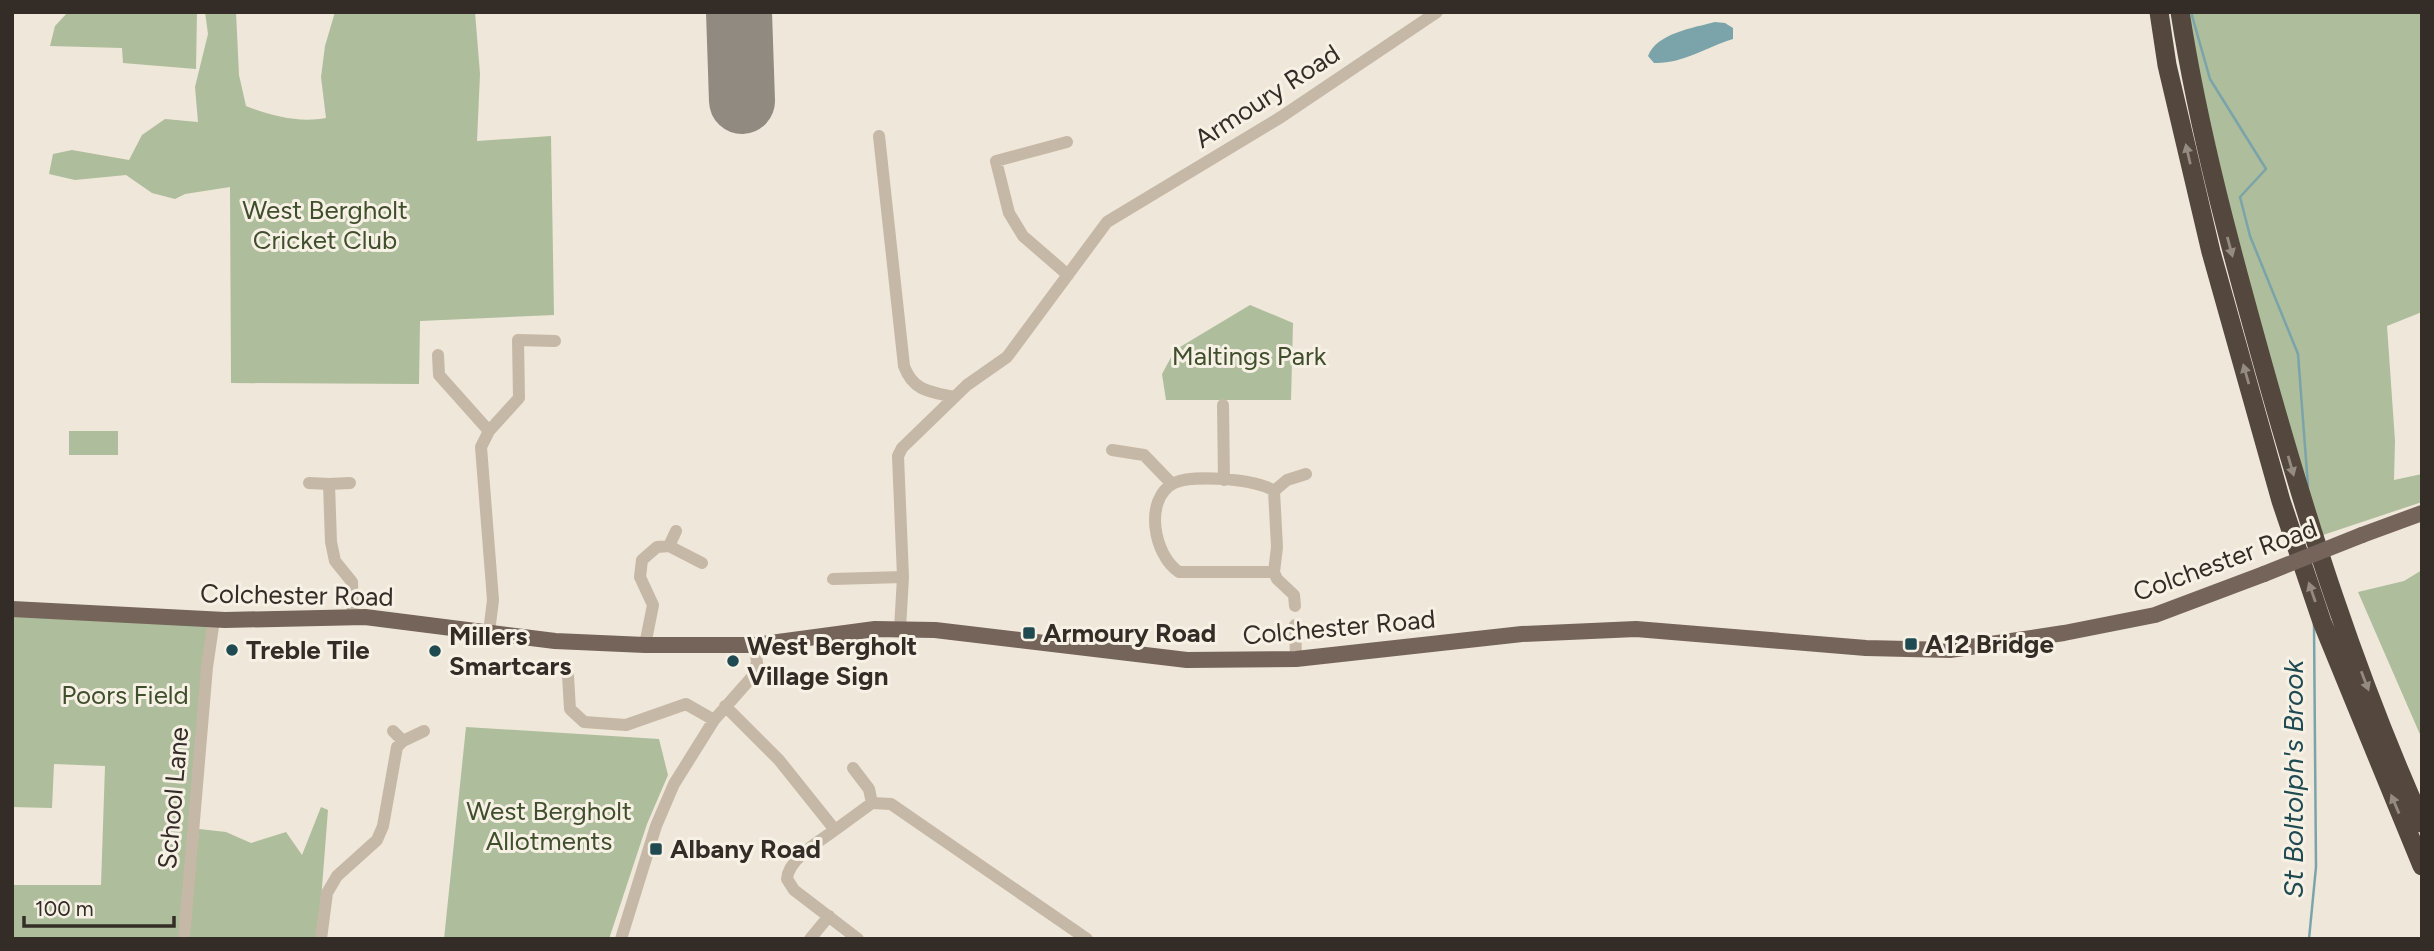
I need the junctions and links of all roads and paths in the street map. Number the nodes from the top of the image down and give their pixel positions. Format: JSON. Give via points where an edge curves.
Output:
{"nodes":[{"id":1,"x":1437,"y":12,"type":"edge"},
{"id":2,"x":2159,"y":12,"type":"edge"},
{"id":3,"x":2180,"y":12,"type":"edge"},
{"id":4,"x":879,"y":136,"type":"dead end"},
{"id":5,"x":1067,"y":142,"type":"dead end"},
{"id":6,"x":1068,"y":275,"type":"junction"},
{"id":7,"x":555,"y":341,"type":"dead end"},
{"id":8,"x":438,"y":355,"type":"dead end"},
{"id":9,"x":954,"y":397,"type":"junction"},
{"id":10,"x":1223,"y":405,"type":"dead end"},
{"id":11,"x":489,"y":430,"type":"junction"},
{"id":12,"x":1112,"y":450,"type":"dead end"},
{"id":13,"x":1306,"y":474,"type":"dead end"},
{"id":14,"x":1224,"y":480,"type":"junction"},
{"id":15,"x":309,"y":483,"type":"dead end"},
{"id":16,"x":350,"y":483,"type":"dead end"},
{"id":17,"x":329,"y":484,"type":"junction"},
{"id":18,"x":1172,"y":484,"type":"junction"},
{"id":19,"x":1274,"y":491,"type":"junction"},
{"id":20,"x":2422,"y":513,"type":"edge"},
{"id":21,"x":676,"y":531,"type":"dead end"},
{"id":22,"x":669,"y":547,"type":"junction"},
{"id":23,"x":702,"y":563,"type":"dead end"},
{"id":24,"x":1274,"y":572,"type":"junction"},
{"id":25,"x":903,"y":578,"type":"junction"},
{"id":26,"x":833,"y":579,"type":"dead end"},
{"id":27,"x":1295,"y":606,"type":"dead end"},
{"id":28,"x":12,"y":609,"type":"edge"},
{"id":29,"x":353,"y":616,"type":"junction"},
{"id":30,"x":214,"y":620,"type":"junction"},
{"id":31,"x":1295,"y":625,"type":"dead end"},
{"id":32,"x":900,"y":629,"type":"junction"},
{"id":33,"x":489,"y":632,"type":"junction"},
{"id":34,"x":645,"y":645,"type":"junction"},
{"id":35,"x":755,"y":645,"type":"junction"},
{"id":36,"x":1296,"y":659,"type":"junction"},
{"id":37,"x":568,"y":676,"type":"dead end"},
{"id":38,"x":725,"y":706,"type":"junction"},
{"id":39,"x":714,"y":720,"type":"junction"},
{"id":40,"x":393,"y":731,"type":"dead end"},
{"id":41,"x":424,"y":732,"type":"dead end"},
{"id":42,"x":403,"y":740,"type":"junction"},
{"id":43,"x":853,"y":768,"type":"dead end"},
{"id":44,"x":872,"y":803,"type":"junction"},
{"id":45,"x":2422,"y":823,"type":"edge"},
{"id":46,"x":835,"y":830,"type":"junction"},
{"id":47,"x":2422,"y":866,"type":"edge"},
{"id":48,"x":829,"y":916,"type":"junction"},
{"id":49,"x":184,"y":939,"type":"edge"},
{"id":50,"x":321,"y":939,"type":"edge"},
{"id":51,"x":621,"y":939,"type":"edge"},
{"id":52,"x":810,"y":939,"type":"edge"},
{"id":53,"x":859,"y":939,"type":"edge"},
{"id":54,"x":1087,"y":939,"type":"edge"}],
"edges":[{"from":1,"to":6,"type":"street","name":"Armoury Road","via":[[1281,117],[1107,222]]},
{"from":47,"to":2,"type":"highway","one_way":true,"via":[[2322,622],[2281,501],[2211,252]]},
{"from":3,"to":45,"type":"highway","one_way":true,"via":[[2189,73],[2227,239],[2298,489],[2339,614]]},
{"from":4,"to":9,"type":"street","via":[[904,366],[916,387]]},
{"from":5,"to":6,"type":"street","via":[[996,160],[1009,214],[1023,236]]},
{"from":6,"to":9,"type":"street","name":"Armoury Road","via":[[1007,356]]},
{"from":7,"to":11,"type":"street","via":[[518,340],[519,398]]},
{"from":8,"to":11,"type":"street","via":[[439,376]]},
{"from":9,"to":25,"type":"street","name":"Armoury Road","via":[[898,456]]},
{"from":10,"to":14,"type":"street"},
{"from":11,"to":33,"type":"street","via":[[480,460],[493,600]]},
{"from":12,"to":18,"type":"street","via":[[1144,455]]},
{"from":13,"to":19,"type":"street","via":[[1287,480]]},
{"from":14,"to":18,"type":"street"},
{"from":14,"to":19,"type":"street","via":[[1260,483]]},
{"from":15,"to":17,"type":"street"},
{"from":16,"to":17,"type":"street"},
{"from":17,"to":29,"type":"street","via":[[331,542],[335,561],[352,582]]},
{"from":18,"to":24,"type":"street","via":[[1158,505],[1155,529],[1171,567],[1178,572]]},
{"from":19,"to":24,"type":"street"},
{"from":20,"to":36,"type":"main road","name":"Colchester Road","bridge":true,"via":[[2155,615],[1950,650],[1866,648],[1636,629],[1522,634]]},
{"from":21,"to":22,"type":"street"},
{"from":22,"to":23,"type":"street"},
{"from":22,"to":34,"type":"street","via":[[657,547],[642,560],[640,577],[653,605]]},
{"from":24,"to":27,"type":"street","via":[[1294,595]]},
{"from":25,"to":26,"type":"street"},
{"from":25,"to":32,"type":"street","name":"Armoury Road"},
{"from":28,"to":30,"type":"main road","name":"Colchester Road"},
{"from":29,"to":30,"type":"main road","name":"Colchester Road"},
{"from":29,"to":33,"type":"main road","name":"Colchester Road"},
{"from":30,"to":49,"type":"street","name":"School Lane"},
{"from":31,"to":36,"type":"street"},
{"from":32,"to":35,"type":"main road","name":"Colchester Road"},
{"from":32,"to":36,"type":"main road","name":"Colchester Road","via":[[981,633],[1187,660]]},
{"from":33,"to":34,"type":"main road","name":"Colchester Road"},
{"from":34,"to":35,"type":"main road","name":"Colchester Road"},
{"from":35,"to":38,"type":"street","via":[[757,663],[752,677]]},
{"from":37,"to":39,"type":"street","via":[[570,709],[579,721],[634,724],[681,704],[696,707]]},
{"from":38,"to":39,"type":"street"},
{"from":38,"to":46,"type":"street","via":[[779,760]]},
{"from":39,"to":51,"type":"street","via":[[664,804]]},
{"from":40,"to":42,"type":"street"},
{"from":41,"to":42,"type":"street"},
{"from":42,"to":50,"type":"street","via":[[397,747],[380,833],[327,892]]},
{"from":43,"to":44,"type":"street","via":[[869,789]]},
{"from":44,"to":46,"type":"street"},
{"from":44,"to":54,"type":"street","via":[[891,804]]},
{"from":46,"to":48,"type":"street","via":[[797,860],[788,873],[789,884]]},
{"from":48,"to":52,"type":"street"},
{"from":48,"to":53,"type":"street"}]}
